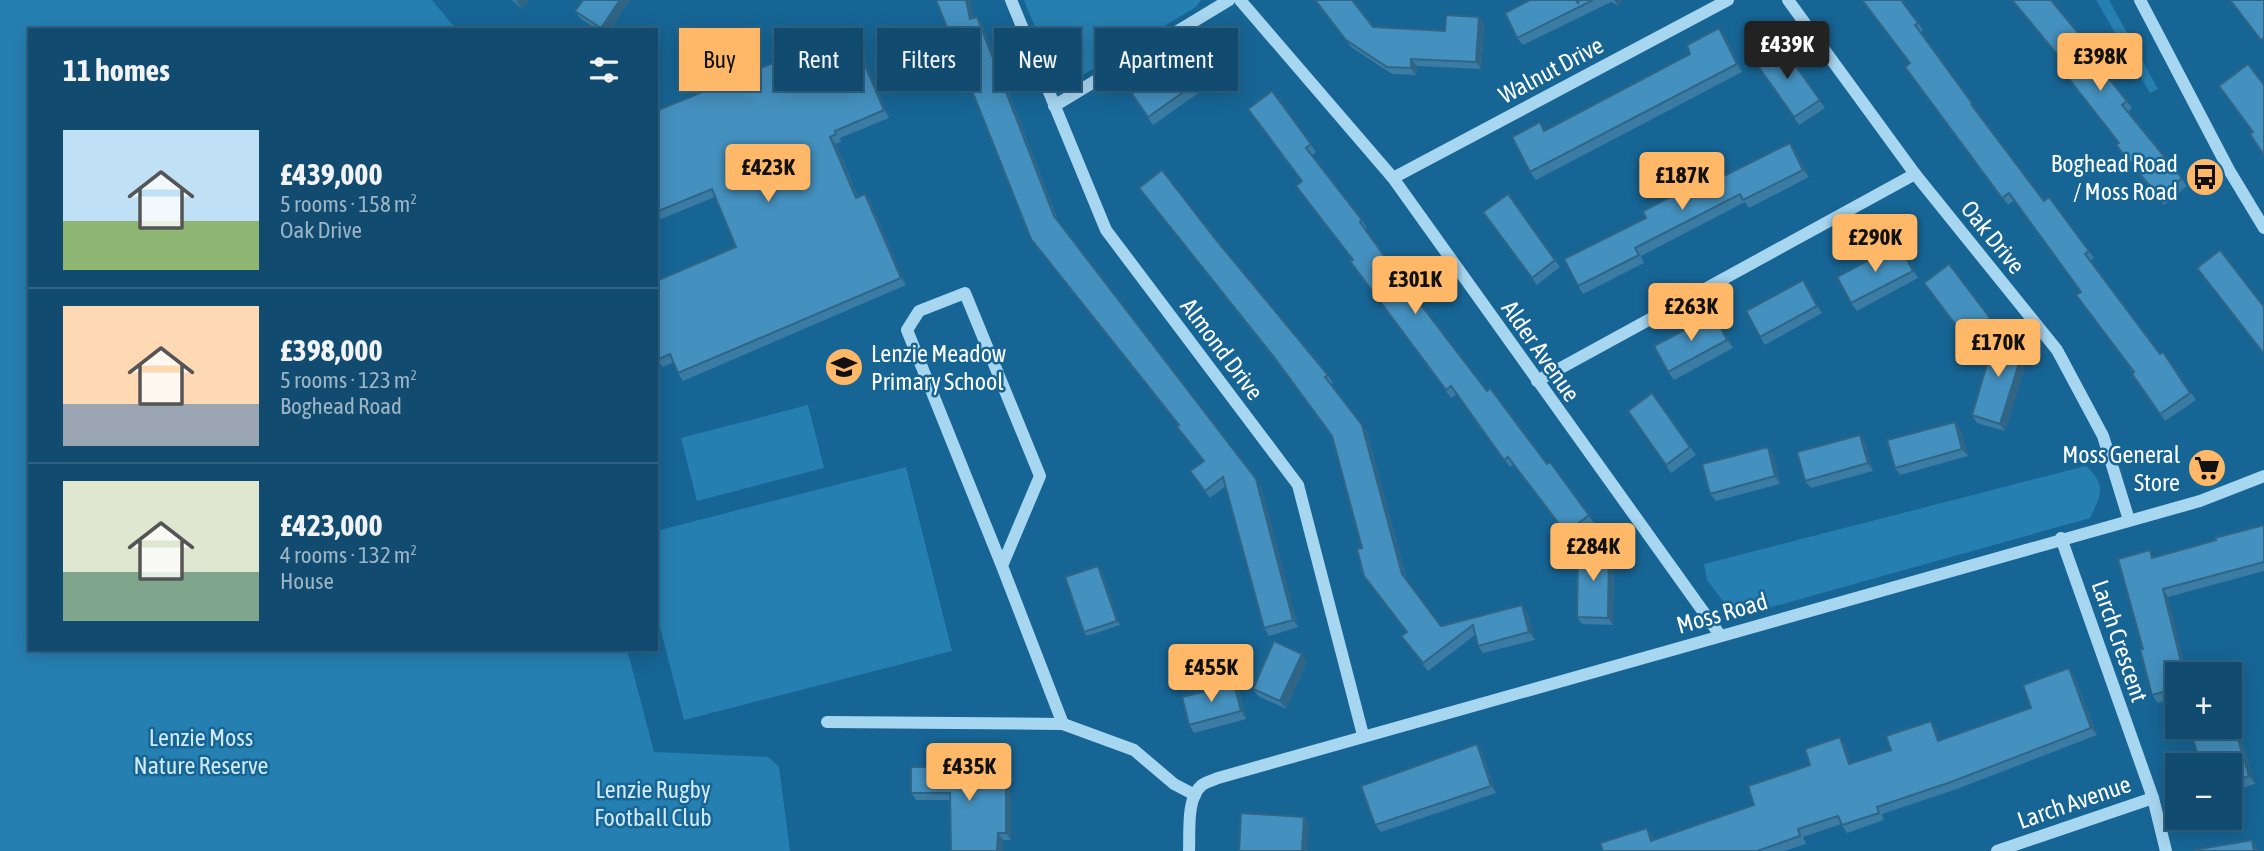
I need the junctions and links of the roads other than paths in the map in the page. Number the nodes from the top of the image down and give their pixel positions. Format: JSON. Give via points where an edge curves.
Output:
{"nodes":[{"id":1,"x":1012,"y":0,"type":"edge"},
{"id":2,"x":1229,"y":0,"type":"edge"},
{"id":3,"x":1240,"y":0,"type":"edge"},
{"id":4,"x":1728,"y":0,"type":"edge"},
{"id":5,"x":1788,"y":0,"type":"edge"},
{"id":6,"x":2140,"y":0,"type":"edge"},
{"id":7,"x":1054,"y":106,"type":"junction"},
{"id":8,"x":1915,"y":174,"type":"junction"},
{"id":9,"x":1393,"y":178,"type":"junction"},
{"id":10,"x":2264,"y":228,"type":"edge"},
{"id":11,"x":1537,"y":382,"type":"junction"},
{"id":12,"x":2264,"y":476,"type":"edge"},
{"id":13,"x":2129,"y":520,"type":"junction"},
{"id":14,"x":2061,"y":538,"type":"junction"},
{"id":15,"x":1002,"y":566,"type":"junction"},
{"id":16,"x":1720,"y":635,"type":"junction"},
{"id":17,"x":827,"y":722,"type":"dead end"},
{"id":18,"x":1063,"y":724,"type":"junction"},
{"id":19,"x":1363,"y":735,"type":"junction"},
{"id":20,"x":1195,"y":795,"type":"junction"},
{"id":21,"x":2152,"y":797,"type":"junction"},
{"id":22,"x":1189,"y":851,"type":"edge"},
{"id":23,"x":1997,"y":851,"type":"edge"},
{"id":24,"x":2166,"y":851,"type":"edge"}],
"edges":[{"from":1,"to":7,"type":"street","name":"Almond Drive"},
{"from":2,"to":7,"type":"street"},
{"from":3,"to":9,"type":"street","name":"Alder Avenue"},
{"from":4,"to":9,"type":"street","name":"Walnut Drive"},
{"from":5,"to":8,"type":"street","name":"Oak Drive"},
{"from":6,"to":10,"type":"street"},
{"from":7,"to":19,"type":"street","name":"Almond Drive","via":[[1107,230],[1298,485]]},
{"from":8,"to":11,"type":"street"},
{"from":8,"to":13,"type":"street","name":"Oak Drive","via":[[2057,350],[2103,436]]},
{"from":9,"to":11,"type":"street","name":"Alder Avenue"},
{"from":11,"to":16,"type":"street","name":"Alder Avenue"},
{"from":12,"to":13,"type":"street","name":"Moss Road"},
{"from":13,"to":14,"type":"street","name":"Moss Road"},
{"from":14,"to":16,"type":"street","name":"Moss Road"},
{"from":14,"to":21,"type":"street","name":"Larch Crescent"},
{"from":15,"to":15,"type":"street","via":[[907,330],[919,311],[965,293],[1040,476]]},
{"from":15,"to":18,"type":"street"},
{"from":16,"to":19,"type":"street","name":"Moss Road"},
{"from":17,"to":18,"type":"street"},
{"from":18,"to":20,"type":"street","via":[[1134,750],[1174,784]]},
{"from":19,"to":20,"type":"street","name":"Moss Road","via":[[1218,778],[1202,785]]},
{"from":20,"to":22,"type":"street"},
{"from":21,"to":23,"type":"street","name":"Larch Avenue"},
{"from":21,"to":24,"type":"street","name":"Larch Avenue"}]}
